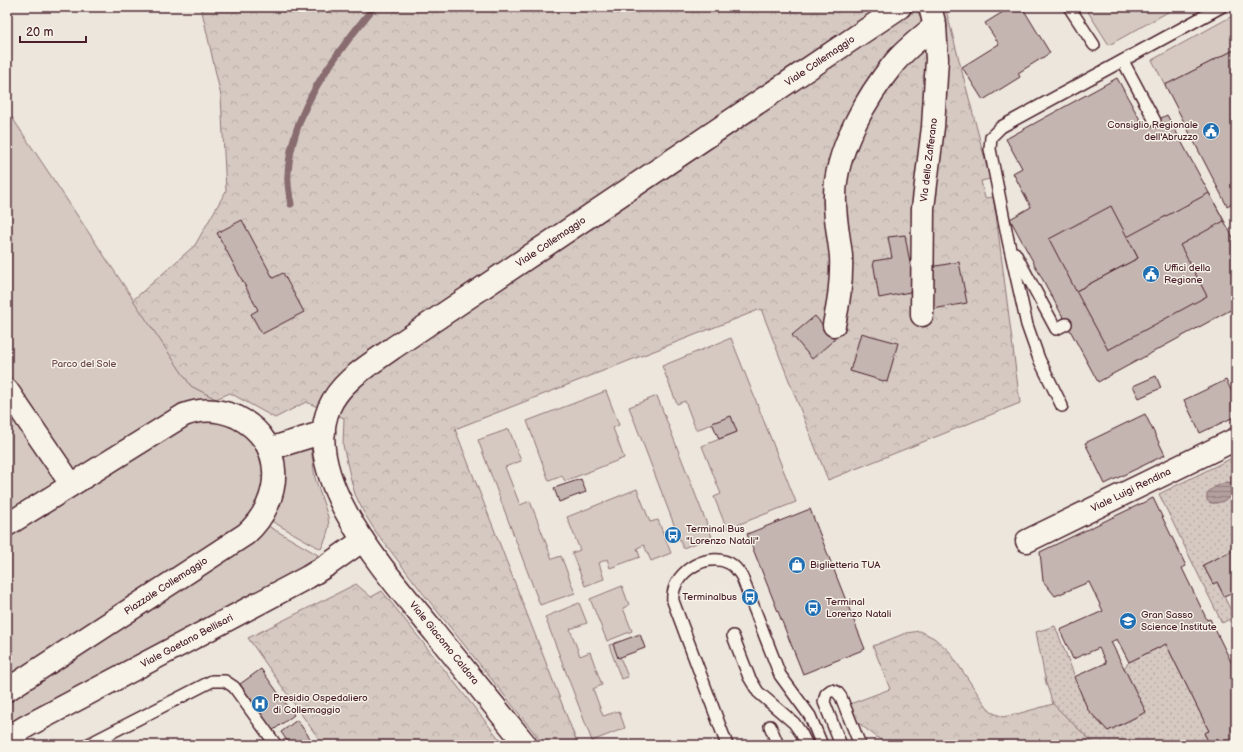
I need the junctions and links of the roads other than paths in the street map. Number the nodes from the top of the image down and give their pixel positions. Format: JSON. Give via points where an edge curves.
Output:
{"nodes":[{"id":1,"x":900,"y":7,"type":"edge"},
{"id":2,"x":1069,"y":7,"type":"edge"},
{"id":3,"x":1221,"y":7,"type":"edge"},
{"id":4,"x":932,"y":16,"type":"edge"},
{"id":5,"x":1094,"y":45,"type":"dead end"},
{"id":6,"x":1123,"y":61,"type":"junction"},
{"id":7,"x":1156,"y":121,"type":"dead end"},
{"id":8,"x":1008,"y":240,"type":"junction"},
{"id":9,"x":922,"y":315,"type":"dead end"},
{"id":10,"x":1066,"y":324,"type":"dead end"},
{"id":11,"x":834,"y":325,"type":"dead end"},
{"id":12,"x":7,"y":390,"type":"edge"},
{"id":13,"x":1062,"y":406,"type":"dead end"},
{"id":14,"x":324,"y":432,"type":"junction"},
{"id":15,"x":1236,"y":439,"type":"edge"},
{"id":16,"x":270,"y":449,"type":"junction"},
{"id":17,"x":71,"y":484,"type":"junction"},
{"id":18,"x":7,"y":524,"type":"edge"},
{"id":19,"x":363,"y":540,"type":"junction"},
{"id":20,"x":1027,"y":541,"type":"dead end"},
{"id":21,"x":733,"y":636,"type":"dead end"},
{"id":22,"x":7,"y":690,"type":"edge"},
{"id":23,"x":770,"y":726,"type":"dead end"},
{"id":24,"x":7,"y":738,"type":"edge"},
{"id":25,"x":87,"y":745,"type":"edge"},
{"id":26,"x":276,"y":745,"type":"edge"},
{"id":27,"x":526,"y":745,"type":"edge"},
{"id":28,"x":727,"y":745,"type":"edge"},
{"id":29,"x":778,"y":745,"type":"edge"},
{"id":30,"x":807,"y":745,"type":"edge"},
{"id":31,"x":822,"y":745,"type":"edge"},
{"id":32,"x":841,"y":745,"type":"edge"},
{"id":33,"x":860,"y":745,"type":"edge"}],
"edges":[{"from":1,"to":14,"type":"street","name":"Viale Collemaggio","via":[[355,375],[333,401]]},
{"from":2,"to":5,"type":"lane"},
{"from":3,"to":6,"type":"lane"},
{"from":4,"to":9,"type":"street","name":"Via dello Zafferano","via":[[938,59],[924,208]]},
{"from":4,"to":11,"type":"street","via":[[878,86],[854,128],[840,161],[836,174],[835,197],[841,276]]},
{"from":6,"to":7,"type":"lane"},
{"from":6,"to":8,"type":"lane","via":[[1000,127],[992,136],[990,149]]},
{"from":8,"to":10,"type":"lane","via":[[1056,329]]},
{"from":8,"to":13,"type":"lane","via":[[1030,334],[1041,364]]},
{"from":12,"to":17,"type":"street"},
{"from":14,"to":16,"type":"street"},
{"from":14,"to":19,"type":"street","name":"Viale Collemaggio","via":[[325,458],[332,480],[344,508]]},
{"from":15,"to":20,"type":"street","name":"Viale Luigi Rendina"},
{"from":16,"to":17,"type":"street","name":"Piazzale Collemaggio","via":[[259,433],[237,417],[221,411],[201,410],[184,415]]},
{"from":16,"to":22,"type":"street","name":"Piazzale Collemaggio","via":[[274,466],[270,501],[255,526]]},
{"from":17,"to":18,"type":"street","name":"Piazzale Collemaggio"},
{"from":19,"to":24,"type":"street","name":"Viale Gaetano Bellisari","via":[[314,574]]},
{"from":19,"to":27,"type":"street","name":"Viale Giacomo Caldora"},
{"from":21,"to":30,"type":"lane","via":[[749,677],[758,692],[794,723]]},
{"from":23,"to":29,"type":"lane"},
{"from":25,"to":26,"type":"lane","via":[[212,681],[225,681],[234,687]]},
{"from":28,"to":31,"type":"lane","via":[[672,595],[678,579],[686,571],[714,560],[729,563],[742,577],[780,675],[810,716]]},
{"from":32,"to":33,"type":"lane","via":[[824,702],[826,694],[831,690],[841,697]]}]}
